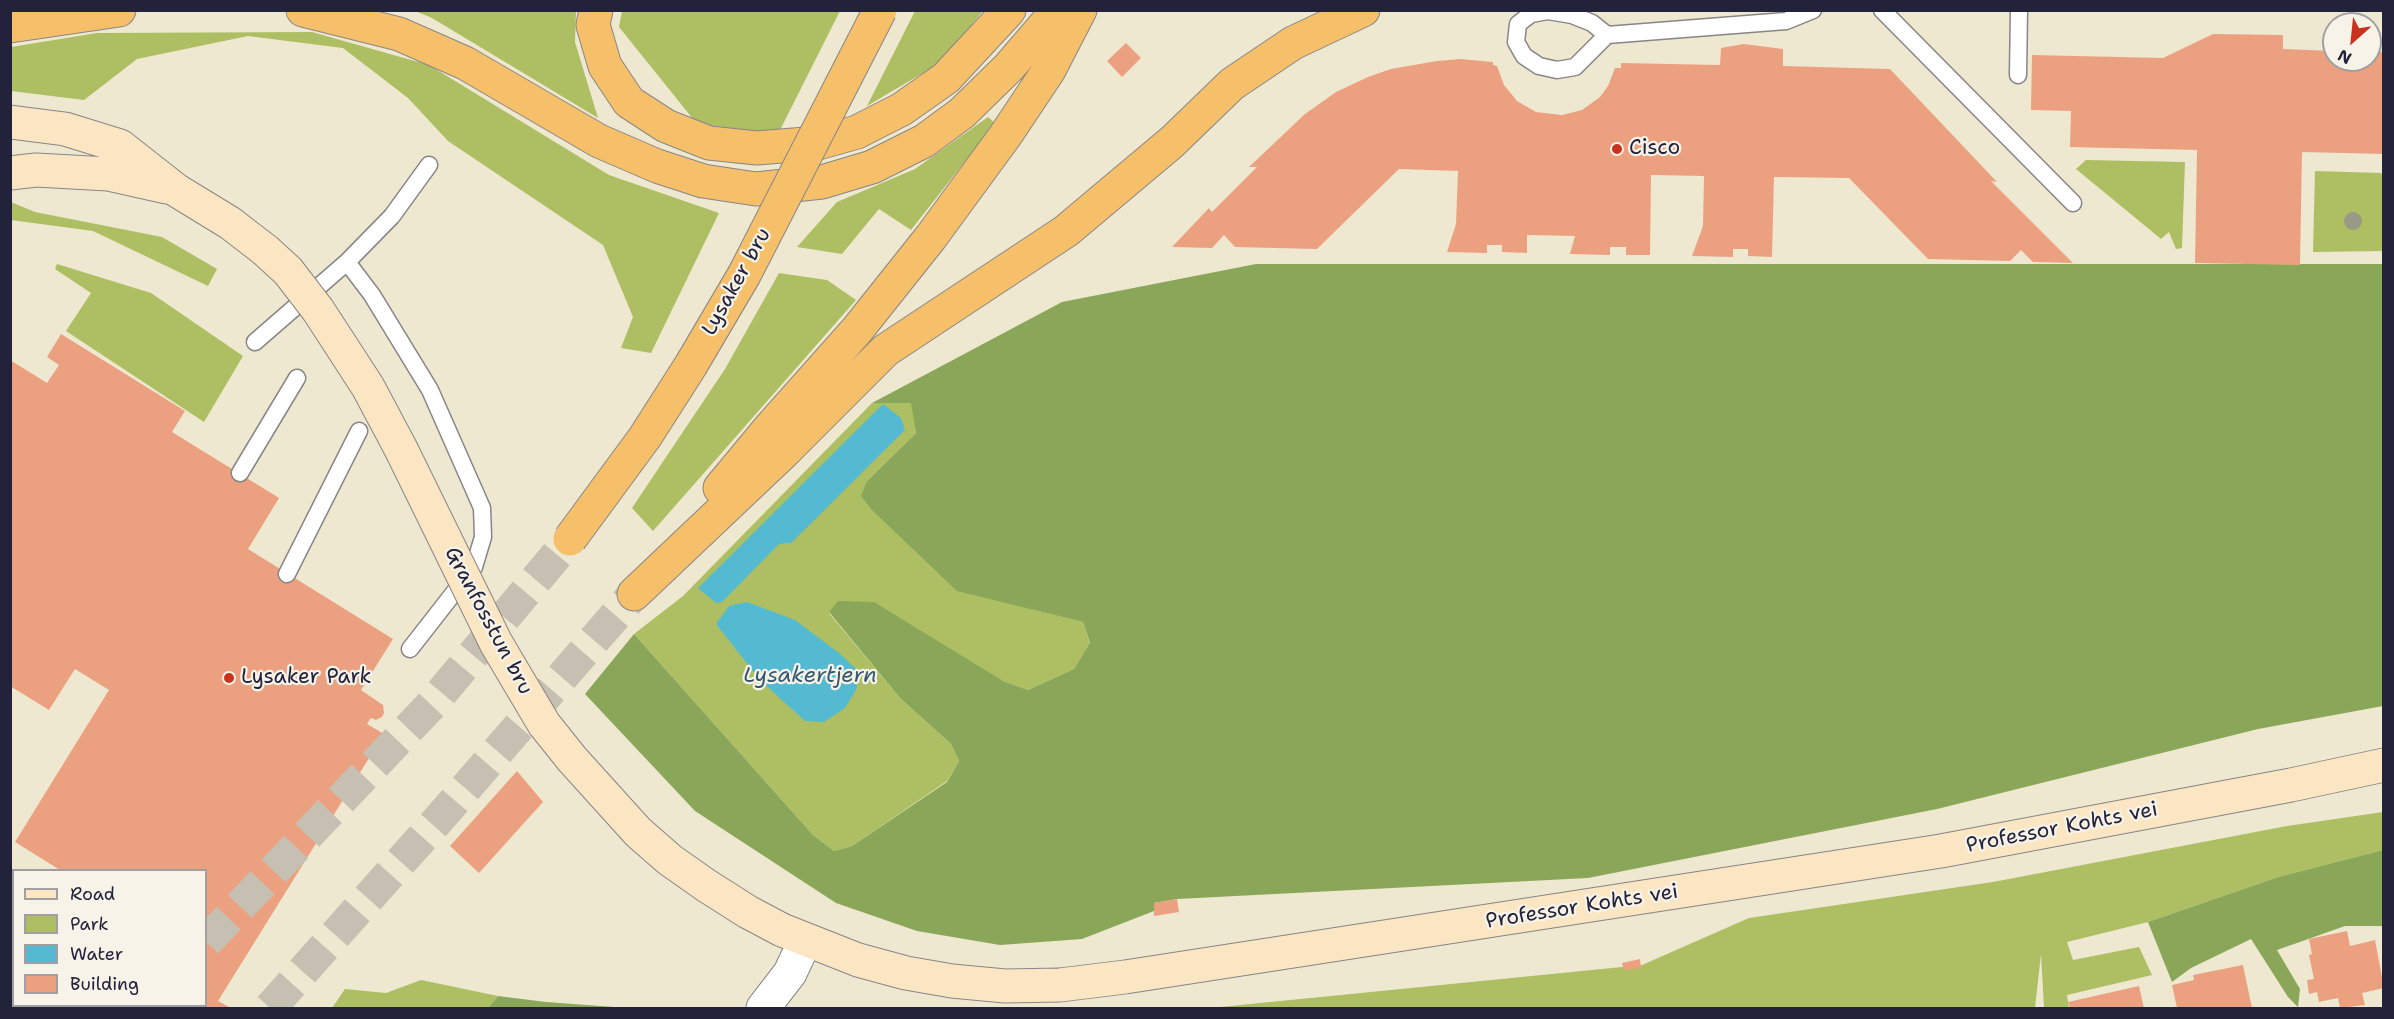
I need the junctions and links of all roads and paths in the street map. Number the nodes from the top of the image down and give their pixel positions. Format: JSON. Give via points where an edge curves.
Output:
{"nodes":[{"id":1,"x":119,"y":10,"type":"edge"},
{"id":2,"x":303,"y":10,"type":"edge"},
{"id":3,"x":596,"y":10,"type":"edge"},
{"id":4,"x":880,"y":10,"type":"edge"},
{"id":5,"x":1009,"y":10,"type":"edge"},
{"id":6,"x":1058,"y":10,"type":"edge"},
{"id":7,"x":1080,"y":10,"type":"edge"},
{"id":8,"x":1363,"y":10,"type":"edge"},
{"id":9,"x":1813,"y":10,"type":"edge"},
{"id":10,"x":1882,"y":10,"type":"edge"},
{"id":11,"x":2019,"y":10,"type":"edge"},
{"id":12,"x":10,"y":26,"type":"edge"},
{"id":13,"x":1607,"y":35,"type":"junction"},
{"id":14,"x":2018,"y":75,"type":"dead end"},
{"id":15,"x":10,"y":122,"type":"edge"},
{"id":16,"x":429,"y":165,"type":"dead end"},
{"id":17,"x":10,"y":173,"type":"edge"},
{"id":18,"x":176,"y":190,"type":"junction"},
{"id":19,"x":2073,"y":202,"type":"dead end"},
{"id":20,"x":347,"y":262,"type":"junction"},
{"id":21,"x":255,"y":342,"type":"dead end"},
{"id":22,"x":297,"y":378,"type":"dead end"},
{"id":23,"x":359,"y":431,"type":"dead end"},
{"id":24,"x":240,"y":473,"type":"dead end"},
{"id":25,"x":570,"y":539,"type":"tunnel mouth"},
{"id":26,"x":287,"y":574,"type":"dead end"},
{"id":27,"x":410,"y":649,"type":"dead end"},
{"id":28,"x":2384,"y":765,"type":"edge"},
{"id":29,"x":794,"y":936,"type":"junction"},
{"id":30,"x":763,"y":1008,"type":"edge"}],
"edges":[{"from":1,"to":12,"type":"highway"},
{"from":2,"to":6,"type":"highway","via":[[399,34],[465,63],[599,141],[657,166],[703,181],[756,189],[822,182],[872,167],[924,141],[970,106]]},
{"from":3,"to":5,"type":"highway","via":[[593,25],[605,66],[629,102],[666,126],[709,143],[757,148],[818,143],[857,132],[902,109],[946,78]]},
{"from":4,"to":25,"type":"highway","name":"Lysaker bru","bridge":true,"via":[[744,275],[645,437]]},
{"from":7,"to":8,"type":"highway","via":[[1049,70],[931,237],[634,594],[886,350],[1066,231],[1172,142],[1232,84],[1293,43]]},
{"from":9,"to":13,"type":"lane","via":[[1786,21]]},
{"from":10,"to":19,"type":"lane"},
{"from":11,"to":14,"type":"lane"},
{"from":13,"to":13,"type":"lane","via":[[1592,23],[1548,11],[1531,14],[1518,24],[1516,42],[1524,56],[1539,66],[1557,70],[1575,67]]},
{"from":15,"to":18,"type":"main road","via":[[65,129],[120,146]]},
{"from":16,"to":20,"type":"lane","via":[[392,216]]},
{"from":17,"to":18,"type":"main road","via":[[36,170],[108,174]]},
{"from":18,"to":29,"type":"main road","name":"Granfosstun bru","bridge":true,"via":[[265,250],[288,271],[318,310],[368,387],[496,643],[544,724],[604,797],[654,846],[707,886]]},
{"from":20,"to":21,"type":"lane"},
{"from":20,"to":27,"type":"lane","via":[[372,295],[430,390],[482,507],[483,537],[474,567]]},
{"from":22,"to":24,"type":"lane"},
{"from":23,"to":26,"type":"lane"},
{"from":28,"to":29,"type":"main road","name":"Professor Kohts vei","via":[[2292,786],[1941,851],[1070,984],[1005,986],[952,981],[858,960]]},
{"from":29,"to":30,"type":"street","via":[[790,973]]}]}
